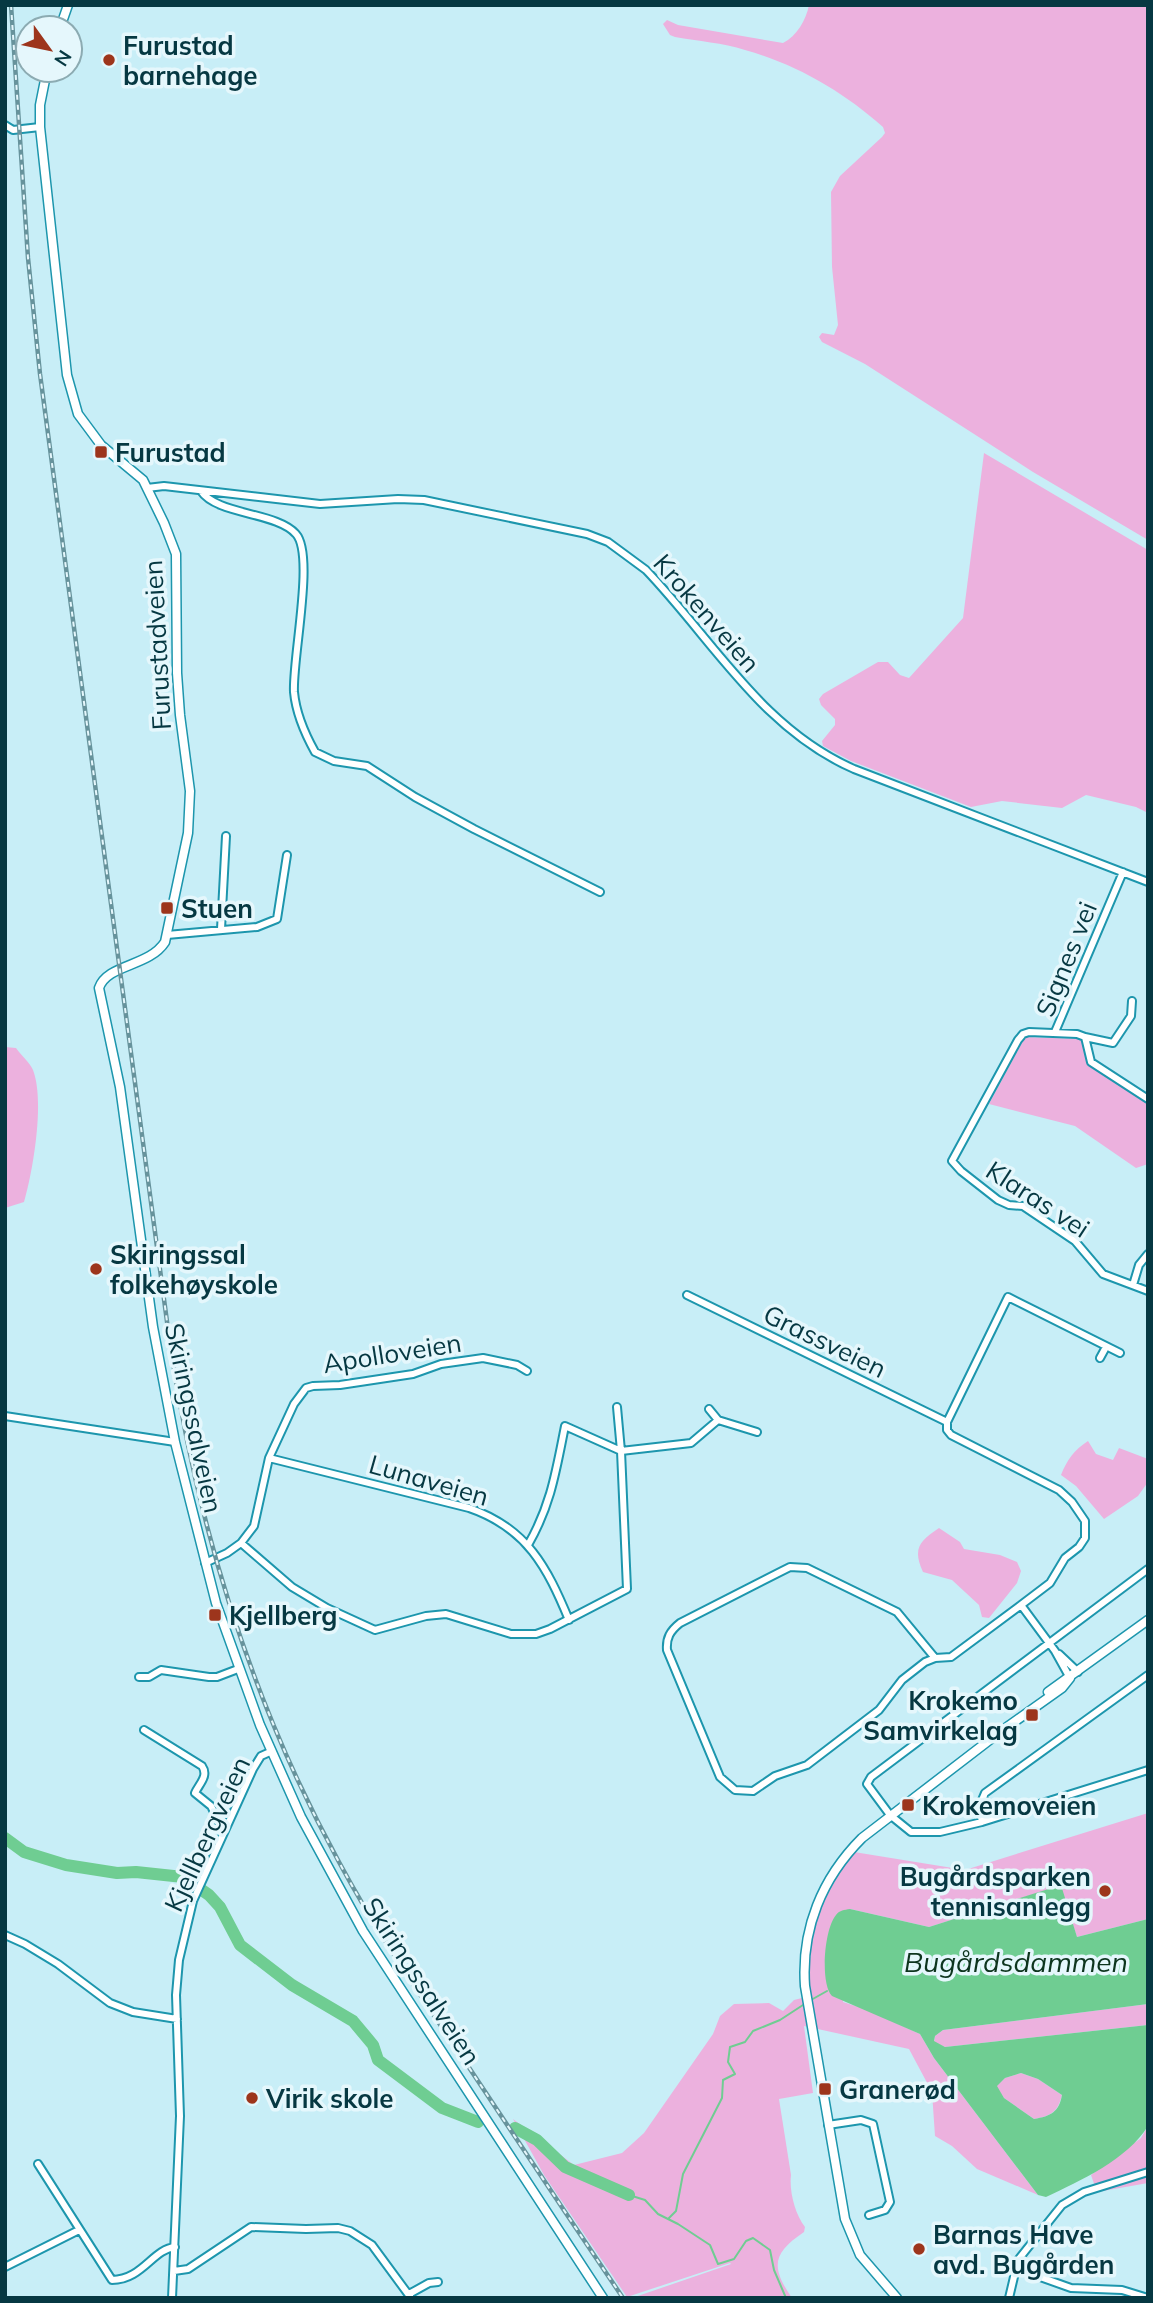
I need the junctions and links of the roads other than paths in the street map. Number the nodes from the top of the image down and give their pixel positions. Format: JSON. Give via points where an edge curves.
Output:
{"nodes":[{"id":1,"x":44,"y":84,"type":"edge"},
{"id":2,"x":40,"y":127,"type":"junction"},
{"id":3,"x":6,"y":128,"type":"edge"},
{"id":4,"x":148,"y":488,"type":"junction"},
{"id":5,"x":201,"y":491,"type":"junction"},
{"id":6,"x":226,"y":836,"type":"dead end"},
{"id":7,"x":287,"y":855,"type":"dead end"},
{"id":8,"x":1123,"y":872,"type":"junction"},
{"id":9,"x":1148,"y":882,"type":"edge"},
{"id":10,"x":600,"y":892,"type":"dead end"},
{"id":11,"x":221,"y":929,"type":"junction"},
{"id":12,"x":167,"y":934,"type":"junction"},
{"id":13,"x":116,"y":971,"type":"joint"},
{"id":14,"x":1132,"y":1001,"type":"dead end"},
{"id":15,"x":1055,"y":1032,"type":"junction"},
{"id":16,"x":1086,"y":1037,"type":"junction"},
{"id":17,"x":1148,"y":1099,"type":"edge"},
{"id":18,"x":1148,"y":1254,"type":"edge"},
{"id":19,"x":1133,"y":1285,"type":"junction"},
{"id":20,"x":1148,"y":1291,"type":"edge"},
{"id":21,"x":687,"y":1295,"type":"dead end"},
{"id":22,"x":1106,"y":1346,"type":"junction"},
{"id":23,"x":1120,"y":1353,"type":"dead end"},
{"id":24,"x":1100,"y":1358,"type":"dead end"},
{"id":25,"x":527,"y":1371,"type":"dead end"},
{"id":26,"x":617,"y":1407,"type":"dead end"},
{"id":27,"x":709,"y":1409,"type":"dead end"},
{"id":28,"x":5,"y":1416,"type":"edge"},
{"id":29,"x":718,"y":1420,"type":"junction"},
{"id":30,"x":947,"y":1422,"type":"junction"},
{"id":31,"x":757,"y":1432,"type":"dead end"},
{"id":32,"x":175,"y":1441,"type":"junction"},
{"id":33,"x":621,"y":1451,"type":"junction"},
{"id":34,"x":269,"y":1458,"type":"junction"},
{"id":35,"x":241,"y":1543,"type":"junction"},
{"id":36,"x":528,"y":1545,"type":"junction"},
{"id":37,"x":205,"y":1563,"type":"junction"},
{"id":38,"x":1148,"y":1569,"type":"edge"},
{"id":39,"x":1021,"y":1605,"type":"junction"},
{"id":40,"x":569,"y":1620,"type":"junction"},
{"id":41,"x":1148,"y":1620,"type":"edge"},
{"id":42,"x":1049,"y":1642,"type":"junction"},
{"id":43,"x":935,"y":1658,"type":"junction"},
{"id":44,"x":239,"y":1670,"type":"junction"},
{"id":45,"x":1074,"y":1675,"type":"junction"},
{"id":46,"x":1148,"y":1675,"type":"edge"},
{"id":47,"x":139,"y":1677,"type":"dead end"},
{"id":48,"x":144,"y":1730,"type":"dead end"},
{"id":49,"x":270,"y":1752,"type":"junction"},
{"id":50,"x":1148,"y":1770,"type":"edge"},
{"id":51,"x":890,"y":1815,"type":"junction"},
{"id":52,"x":982,"y":1822,"type":"junction"},
{"id":53,"x":226,"y":1827,"type":"junction"},
{"id":54,"x":5,"y":1935,"type":"edge"},
{"id":55,"x":177,"y":2019,"type":"junction"},
{"id":56,"x":828,"y":2125,"type":"junction"},
{"id":57,"x":38,"y":2164,"type":"dead end"},
{"id":58,"x":1148,"y":2172,"type":"edge"},
{"id":59,"x":869,"y":2215,"type":"dead end"},
{"id":60,"x":79,"y":2230,"type":"junction"},
{"id":61,"x":175,"y":2247,"type":"junction"},
{"id":62,"x":5,"y":2267,"type":"edge"},
{"id":63,"x":1015,"y":2268,"type":"junction"},
{"id":64,"x":174,"y":2271,"type":"junction"},
{"id":65,"x":438,"y":2282,"type":"dead end"},
{"id":66,"x":410,"y":2296,"type":"edge"},
{"id":67,"x":172,"y":2298,"type":"edge"},
{"id":68,"x":603,"y":2298,"type":"edge"},
{"id":69,"x":897,"y":2298,"type":"edge"},
{"id":70,"x":1009,"y":2298,"type":"edge"},
{"id":71,"x":1148,"y":2298,"type":"edge"}],
"edges":[{"from":1,"to":2,"type":"main road","name":"Furustadveien"},
{"from":2,"to":3,"type":"street"},
{"from":2,"to":4,"type":"main road","name":"Furustadveien","via":[[72,397],[93,435]]},
{"from":4,"to":5,"type":"street","name":"Krokenveien"},
{"from":4,"to":12,"type":"main road","name":"Furustadveien","via":[[176,554],[177,673],[190,791],[188,834]]},
{"from":5,"to":8,"type":"street","name":"Krokenveien","via":[[320,504],[424,500],[598,538],[646,570],[754,696],[811,746],[854,768]]},
{"from":5,"to":10,"type":"street","name":"Krokenveien","via":[[213,502],[285,527],[300,541],[302,610],[294,691],[315,752],[334,761],[367,766],[474,829]]},
{"from":6,"to":11,"type":"street"},
{"from":7,"to":11,"type":"street","via":[[276,919],[257,927]]},
{"from":8,"to":9,"type":"street","name":"Krokenveien"},
{"from":8,"to":15,"type":"street","name":"Signes vei"},
{"from":11,"to":12,"type":"street"},
{"from":12,"to":13,"type":"main road","name":"Furustadveien","via":[[153,956]]},
{"from":13,"to":32,"type":"main road","name":"Skiringssalveien","via":[[100,984],[100,996],[120,1087],[153,1327]]},
{"from":14,"to":16,"type":"street","name":"Signes vei","via":[[1131,1016],[1113,1043]]},
{"from":15,"to":16,"type":"street","name":"Signes vei"},
{"from":15,"to":19,"type":"street","name":"Klaras vei","via":[[1023,1034],[952,1161],[998,1199],[1023,1206],[1075,1241],[1103,1274]]},
{"from":16,"to":17,"type":"street","name":"Signes vei","via":[[1091,1062]]},
{"from":18,"to":19,"type":"street"},
{"from":19,"to":20,"type":"street","name":"Klaras vei"},
{"from":21,"to":30,"type":"street","name":"Grassveien"},
{"from":22,"to":23,"type":"street"},
{"from":22,"to":24,"type":"street"},
{"from":22,"to":30,"type":"street","via":[[1008,1297]]},
{"from":25,"to":34,"type":"street","name":"Apolloveien","via":[[483,1358],[402,1376],[313,1386],[300,1394]]},
{"from":26,"to":33,"type":"street"},
{"from":27,"to":29,"type":"street"},
{"from":28,"to":32,"type":"street"},
{"from":29,"to":31,"type":"street"},
{"from":29,"to":33,"type":"street","via":[[691,1443]]},
{"from":30,"to":39,"type":"street","name":"Grassveien","via":[[951,1435],[1059,1489],[1085,1521],[1083,1543],[1065,1558],[1050,1583]]},
{"from":32,"to":37,"type":"main road","name":"Skiringssalveien"},
{"from":33,"to":36,"type":"street","via":[[565,1426],[549,1502]]},
{"from":33,"to":40,"type":"street","via":[[627,1589]]},
{"from":34,"to":35,"type":"street","name":"Apolloveien","via":[[257,1519]]},
{"from":34,"to":36,"type":"street","name":"Lunaveien","via":[[469,1508],[498,1521]]},
{"from":35,"to":37,"type":"street"},
{"from":35,"to":40,"type":"street","via":[[292,1587],[375,1630],[446,1614],[523,1635]]},
{"from":36,"to":40,"type":"street","name":"Lunaveien","via":[[547,1570]]},
{"from":37,"to":44,"type":"main road","name":"Skiringssalveien"},
{"from":38,"to":42,"type":"street"},
{"from":39,"to":42,"type":"street"},
{"from":39,"to":43,"type":"street","name":"Grassveien","via":[[951,1657]]},
{"from":41,"to":45,"type":"main road"},
{"from":42,"to":45,"type":"street"},
{"from":42,"to":51,"type":"street","via":[[868,1781]]},
{"from":43,"to":43,"type":"street","name":"Grassveien","via":[[897,1612],[801,1566],[782,1571],[680,1623],[666,1644],[720,1777],[742,1792],[807,1765],[879,1710],[902,1680]]},
{"from":44,"to":47,"type":"street","via":[[209,1677],[161,1670]]},
{"from":44,"to":49,"type":"main road","name":"Skiringssalveien"},
{"from":45,"to":51,"type":"main road"},
{"from":46,"to":52,"type":"street","via":[[985,1793],[979,1807]]},
{"from":48,"to":53,"type":"street","via":[[202,1766],[205,1776],[195,1793],[211,1805]]},
{"from":49,"to":53,"type":"street","name":"Kjellbergveien","via":[[257,1760]]},
{"from":49,"to":68,"type":"main road","name":"Skiringssalveien","via":[[363,1931]]},
{"from":50,"to":52,"type":"street"},
{"from":51,"to":52,"type":"street","via":[[916,1833]]},
{"from":51,"to":56,"type":"main road","via":[[836,1867],[807,1937],[805,1986]]},
{"from":53,"to":55,"type":"street","name":"Kjellbergveien","via":[[185,1926]]},
{"from":54,"to":55,"type":"street","via":[[58,1964],[110,2003]]},
{"from":55,"to":61,"type":"street","name":"Kjellbergveien","via":[[180,2116]]},
{"from":56,"to":59,"type":"street","via":[[861,2120],[873,2124],[890,2202],[885,2210]]},
{"from":56,"to":69,"type":"main road","via":[[851,2236],[867,2265]]},
{"from":57,"to":60,"type":"street"},
{"from":58,"to":63,"type":"street","via":[[1073,2197],[1047,2223]]},
{"from":60,"to":61,"type":"street","via":[[114,2281],[139,2272]]},
{"from":60,"to":62,"type":"street"},
{"from":61,"to":64,"type":"street","name":"Kjellbergveien"},
{"from":63,"to":70,"type":"street"},
{"from":63,"to":71,"type":"street","via":[[1071,2288],[1122,2290]]},
{"from":64,"to":66,"type":"street","via":[[188,2269],[251,2227],[338,2228],[372,2245]]},
{"from":64,"to":67,"type":"street","name":"Kjellbergveien"},
{"from":65,"to":66,"type":"street"}]}
